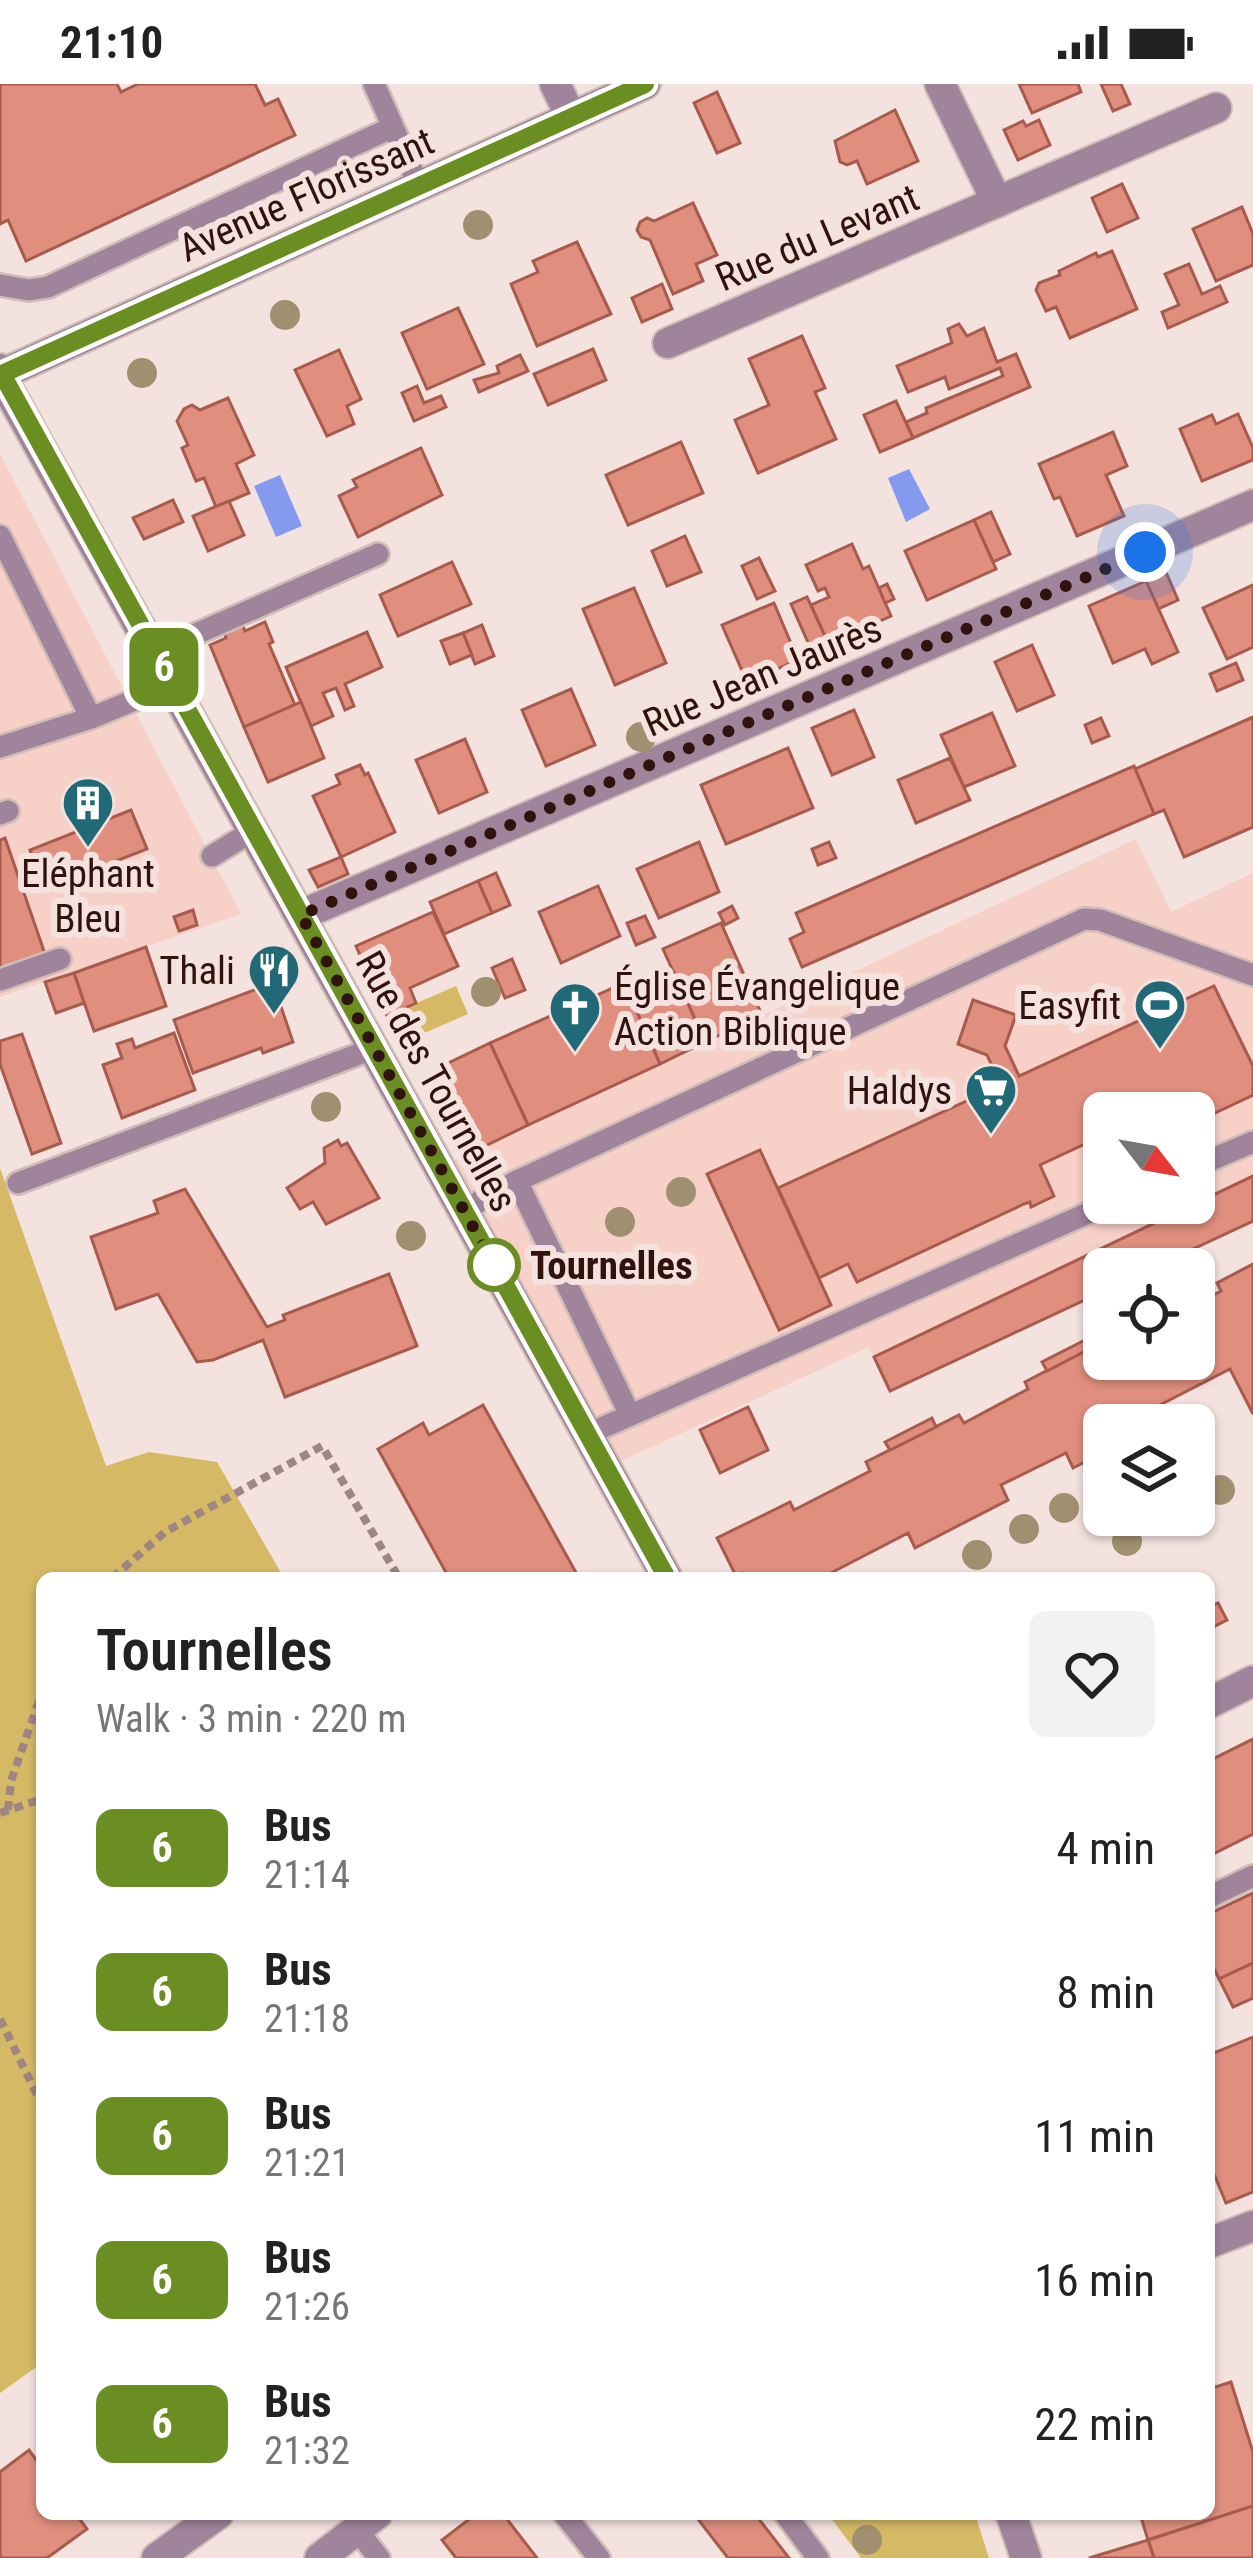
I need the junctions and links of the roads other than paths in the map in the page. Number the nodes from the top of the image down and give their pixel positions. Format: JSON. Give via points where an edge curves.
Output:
{"nodes":[{"id":1,"x":374,"y":84,"type":"edge"},
{"id":2,"x":555,"y":84,"type":"edge"},
{"id":3,"x":645,"y":84,"type":"edge"},
{"id":4,"x":940,"y":84,"type":"edge"},
{"id":5,"x":1216,"y":108,"type":"dead end"},
{"id":6,"x":571,"y":118,"type":"junction"},
{"id":7,"x":392,"y":128,"type":"junction"},
{"id":8,"x":418,"y":186,"type":"junction"},
{"id":9,"x":997,"y":202,"type":"junction"},
{"id":10,"x":0,"y":285,"type":"edge"},
{"id":11,"x":668,"y":343,"type":"dead end"},
{"id":12,"x":1,"y":372,"type":"edge"},
{"id":13,"x":1253,"y":505,"type":"edge"},
{"id":14,"x":0,"y":536,"type":"edge"},
{"id":15,"x":378,"y":554,"type":"dead end"},
{"id":16,"x":155,"y":652,"type":"junction"},
{"id":17,"x":173,"y":684,"type":"junction"},
{"id":18,"x":91,"y":718,"type":"junction"},
{"id":19,"x":0,"y":747,"type":"edge"},
{"id":20,"x":254,"y":830,"type":"junction"},
{"id":21,"x":212,"y":856,"type":"dead end"},
{"id":22,"x":301,"y":915,"type":"junction"},
{"id":23,"x":60,"y":959,"type":"dead end"},
{"id":24,"x":1253,"y":974,"type":"edge"},
{"id":25,"x":0,"y":980,"type":"edge"},
{"id":26,"x":375,"y":1048,"type":"junction"},
{"id":27,"x":1253,"y":1142,"type":"edge"},
{"id":28,"x":1215,"y":1158,"type":"edge"},
{"id":29,"x":518,"y":1181,"type":"junction"},
{"id":30,"x":18,"y":1183,"type":"dead end"},
{"id":31,"x":464,"y":1210,"type":"junction"},
{"id":32,"x":1083,"y":1215,"type":"edge"},
{"id":33,"x":630,"y":1415,"type":"junction"},
{"id":34,"x":588,"y":1434,"type":"junction"},
{"id":35,"x":664,"y":1572,"type":"edge"},
{"id":36,"x":1253,"y":1681,"type":"edge"},
{"id":37,"x":1215,"y":1700,"type":"edge"},
{"id":38,"x":1253,"y":1876,"type":"edge"},
{"id":39,"x":1215,"y":1894,"type":"edge"},
{"id":40,"x":1253,"y":2226,"type":"edge"},
{"id":41,"x":1215,"y":2241,"type":"edge"},
{"id":42,"x":210,"y":2520,"type":"edge"},
{"id":43,"x":569,"y":2520,"type":"edge"},
{"id":44,"x":790,"y":2520,"type":"edge"},
{"id":45,"x":1013,"y":2520,"type":"edge"},
{"id":46,"x":367,"y":2522,"type":"edge"},
{"id":47,"x":158,"y":2558,"type":"edge"},
{"id":48,"x":320,"y":2558,"type":"edge"},
{"id":49,"x":379,"y":2558,"type":"edge"},
{"id":50,"x":598,"y":2558,"type":"edge"},
{"id":51,"x":818,"y":2558,"type":"edge"},
{"id":52,"x":1026,"y":2558,"type":"edge"}],
"edges":[{"from":1,"to":7,"type":"lane"},
{"from":2,"to":6,"type":"street"},
{"from":3,"to":6,"type":"street","name":"Avenue Florissant"},
{"from":4,"to":9,"type":"street"},
{"from":5,"to":9,"type":"street","name":"Rue du Levant"},
{"from":6,"to":8,"type":"street","name":"Avenue Florissant"},
{"from":7,"to":8,"type":"lane"},
{"from":7,"to":10,"type":"lane","via":[[48,287]]},
{"from":8,"to":12,"type":"street","name":"Avenue Florissant"},
{"from":9,"to":11,"type":"street","name":"Rue du Levant"},
{"from":12,"to":16,"type":"street","name":"Rue des Tournelles"},
{"from":13,"to":22,"type":"street","name":"Rue Jean Jaurès"},
{"from":14,"to":18,"type":"lane"},
{"from":15,"to":16,"type":"lane"},
{"from":16,"to":17,"type":"street","name":"Rue des Tournelles"},
{"from":17,"to":18,"type":"lane"},
{"from":17,"to":20,"type":"street","name":"Rue des Tournelles"},
{"from":18,"to":19,"type":"lane"},
{"from":20,"to":21,"type":"lane"},
{"from":20,"to":22,"type":"street","name":"Rue des Tournelles"},
{"from":22,"to":26,"type":"street","name":"Rue des Tournelles"},
{"from":23,"to":25,"type":"lane"},
{"from":24,"to":29,"type":"lane","via":[[1084,919]]},
{"from":26,"to":30,"type":"lane"},
{"from":26,"to":31,"type":"street","name":"Rue des Tournelles"},
{"from":27,"to":28,"type":"lane"},
{"from":29,"to":31,"type":"lane"},
{"from":29,"to":33,"type":"lane"},
{"from":31,"to":34,"type":"street","name":"Rue des Tournelles"},
{"from":32,"to":33,"type":"lane"},
{"from":33,"to":34,"type":"lane"},
{"from":34,"to":35,"type":"street","name":"Rue des Tournelles"},
{"from":36,"to":37,"type":"street"},
{"from":38,"to":39,"type":"lane"},
{"from":40,"to":41,"type":"street"},
{"from":42,"to":47,"type":"street"},
{"from":43,"to":50,"type":"lane"},
{"from":44,"to":51,"type":"lane"},
{"from":45,"to":52,"type":"street"},
{"from":46,"to":48,"type":"street"},
{"from":46,"to":49,"type":"lane"}]}
